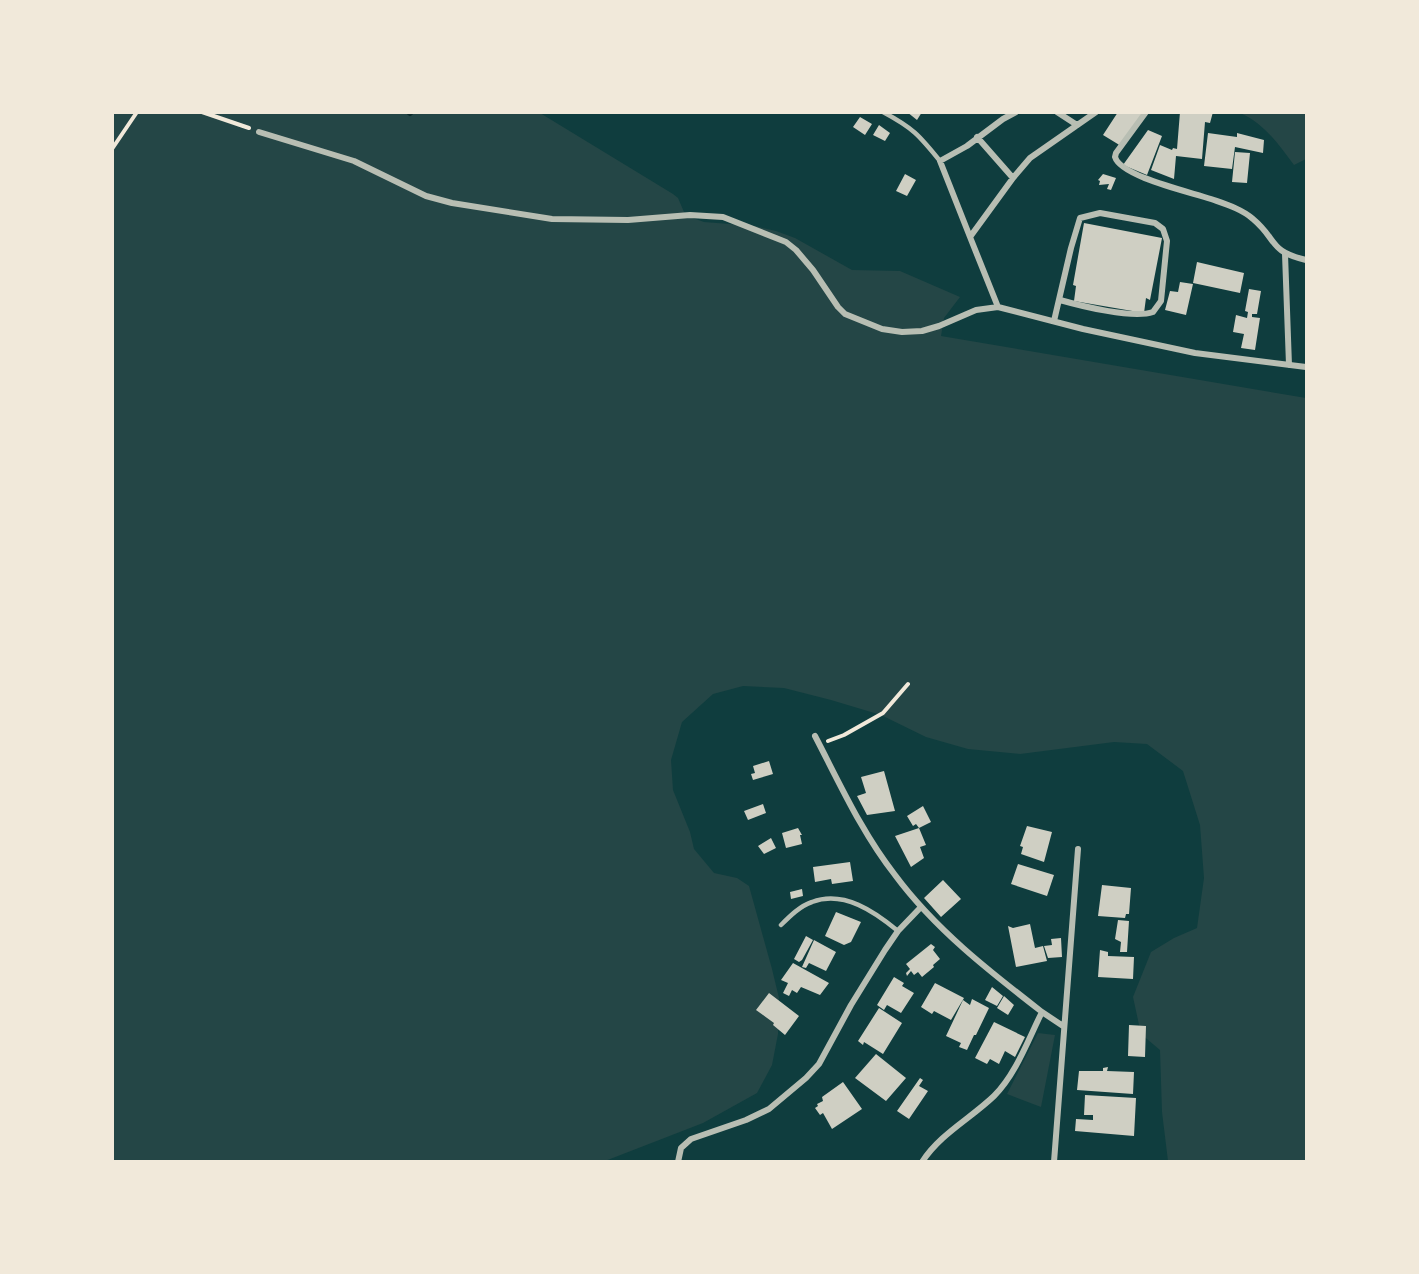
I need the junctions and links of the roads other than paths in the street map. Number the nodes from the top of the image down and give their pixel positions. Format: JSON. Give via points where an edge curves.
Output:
{"nodes":[{"id":1,"x":883,"y":112,"type":"edge"},
{"id":2,"x":1016,"y":112,"type":"edge"},
{"id":3,"x":1057,"y":112,"type":"edge"},
{"id":4,"x":1096,"y":112,"type":"edge"},
{"id":5,"x":1146,"y":112,"type":"edge"},
{"id":6,"x":1077,"y":125,"type":"junction"},
{"id":7,"x":259,"y":132,"type":"road end"},
{"id":8,"x":977,"y":138,"type":"junction"},
{"id":9,"x":940,"y":161,"type":"junction"},
{"id":10,"x":1013,"y":178,"type":"junction"},
{"id":11,"x":970,"y":237,"type":"junction"},
{"id":12,"x":1285,"y":254,"type":"junction"},
{"id":13,"x":1306,"y":260,"type":"edge"},
{"id":14,"x":1059,"y":300,"type":"junction"},
{"id":15,"x":998,"y":307,"type":"junction"},
{"id":16,"x":1054,"y":321,"type":"junction"},
{"id":17,"x":1289,"y":364,"type":"junction"},
{"id":18,"x":1306,"y":367,"type":"edge"},
{"id":19,"x":815,"y":736,"type":"dead end"},
{"id":20,"x":1078,"y":849,"type":"dead end"},
{"id":21,"x":921,"y":907,"type":"junction"},
{"id":22,"x":781,"y":925,"type":"dead end"},
{"id":23,"x":898,"y":931,"type":"junction"},
{"id":24,"x":1041,"y":1012,"type":"junction"},
{"id":25,"x":1063,"y":1026,"type":"junction"},
{"id":26,"x":678,"y":1161,"type":"edge"},
{"id":27,"x":922,"y":1161,"type":"edge"},
{"id":28,"x":1054,"y":1161,"type":"edge"}],
"edges":[{"from":1,"to":9,"type":"lane","via":[[918,133]]},
{"from":2,"to":8,"type":"street"},
{"from":3,"to":6,"type":"street"},
{"from":4,"to":6,"type":"street"},
{"from":5,"to":12,"type":"street","via":[[1116,153],[1116,162],[1146,178],[1247,214]]},
{"from":6,"to":10,"type":"street","via":[[1030,158]]},
{"from":7,"to":15,"type":"street","via":[[354,161],[426,196],[452,203],[552,219],[723,217],[786,242],[813,270],[845,314],[882,329],[922,331],[976,310]]},
{"from":8,"to":9,"type":"street"},
{"from":8,"to":10,"type":"street"},
{"from":9,"to":11,"type":"street"},
{"from":10,"to":11,"type":"street"},
{"from":11,"to":15,"type":"street"},
{"from":12,"to":13,"type":"street"},
{"from":12,"to":17,"type":"street"},
{"from":14,"to":14,"type":"street","via":[[1080,218],[1100,213],[1155,223],[1163,228],[1167,241],[1161,301],[1153,312],[1139,314],[1084,307]]},
{"from":14,"to":16,"type":"street"},
{"from":15,"to":16,"type":"street"},
{"from":16,"to":17,"type":"street","via":[[1195,353]]},
{"from":17,"to":18,"type":"street"},
{"from":19,"to":21,"type":"street","via":[[872,842]]},
{"from":20,"to":25,"type":"street"},
{"from":21,"to":23,"type":"street"},
{"from":21,"to":24,"type":"street","via":[[986,968]]},
{"from":22,"to":23,"type":"lane","via":[[811,902],[829,898],[859,905]]},
{"from":23,"to":26,"type":"street","via":[[819,1064],[806,1078],[769,1109],[691,1139],[681,1148]]},
{"from":24,"to":25,"type":"street"},
{"from":24,"to":27,"type":"street","via":[[1022,1054],[994,1096],[939,1141]]},
{"from":25,"to":28,"type":"street"}]}
